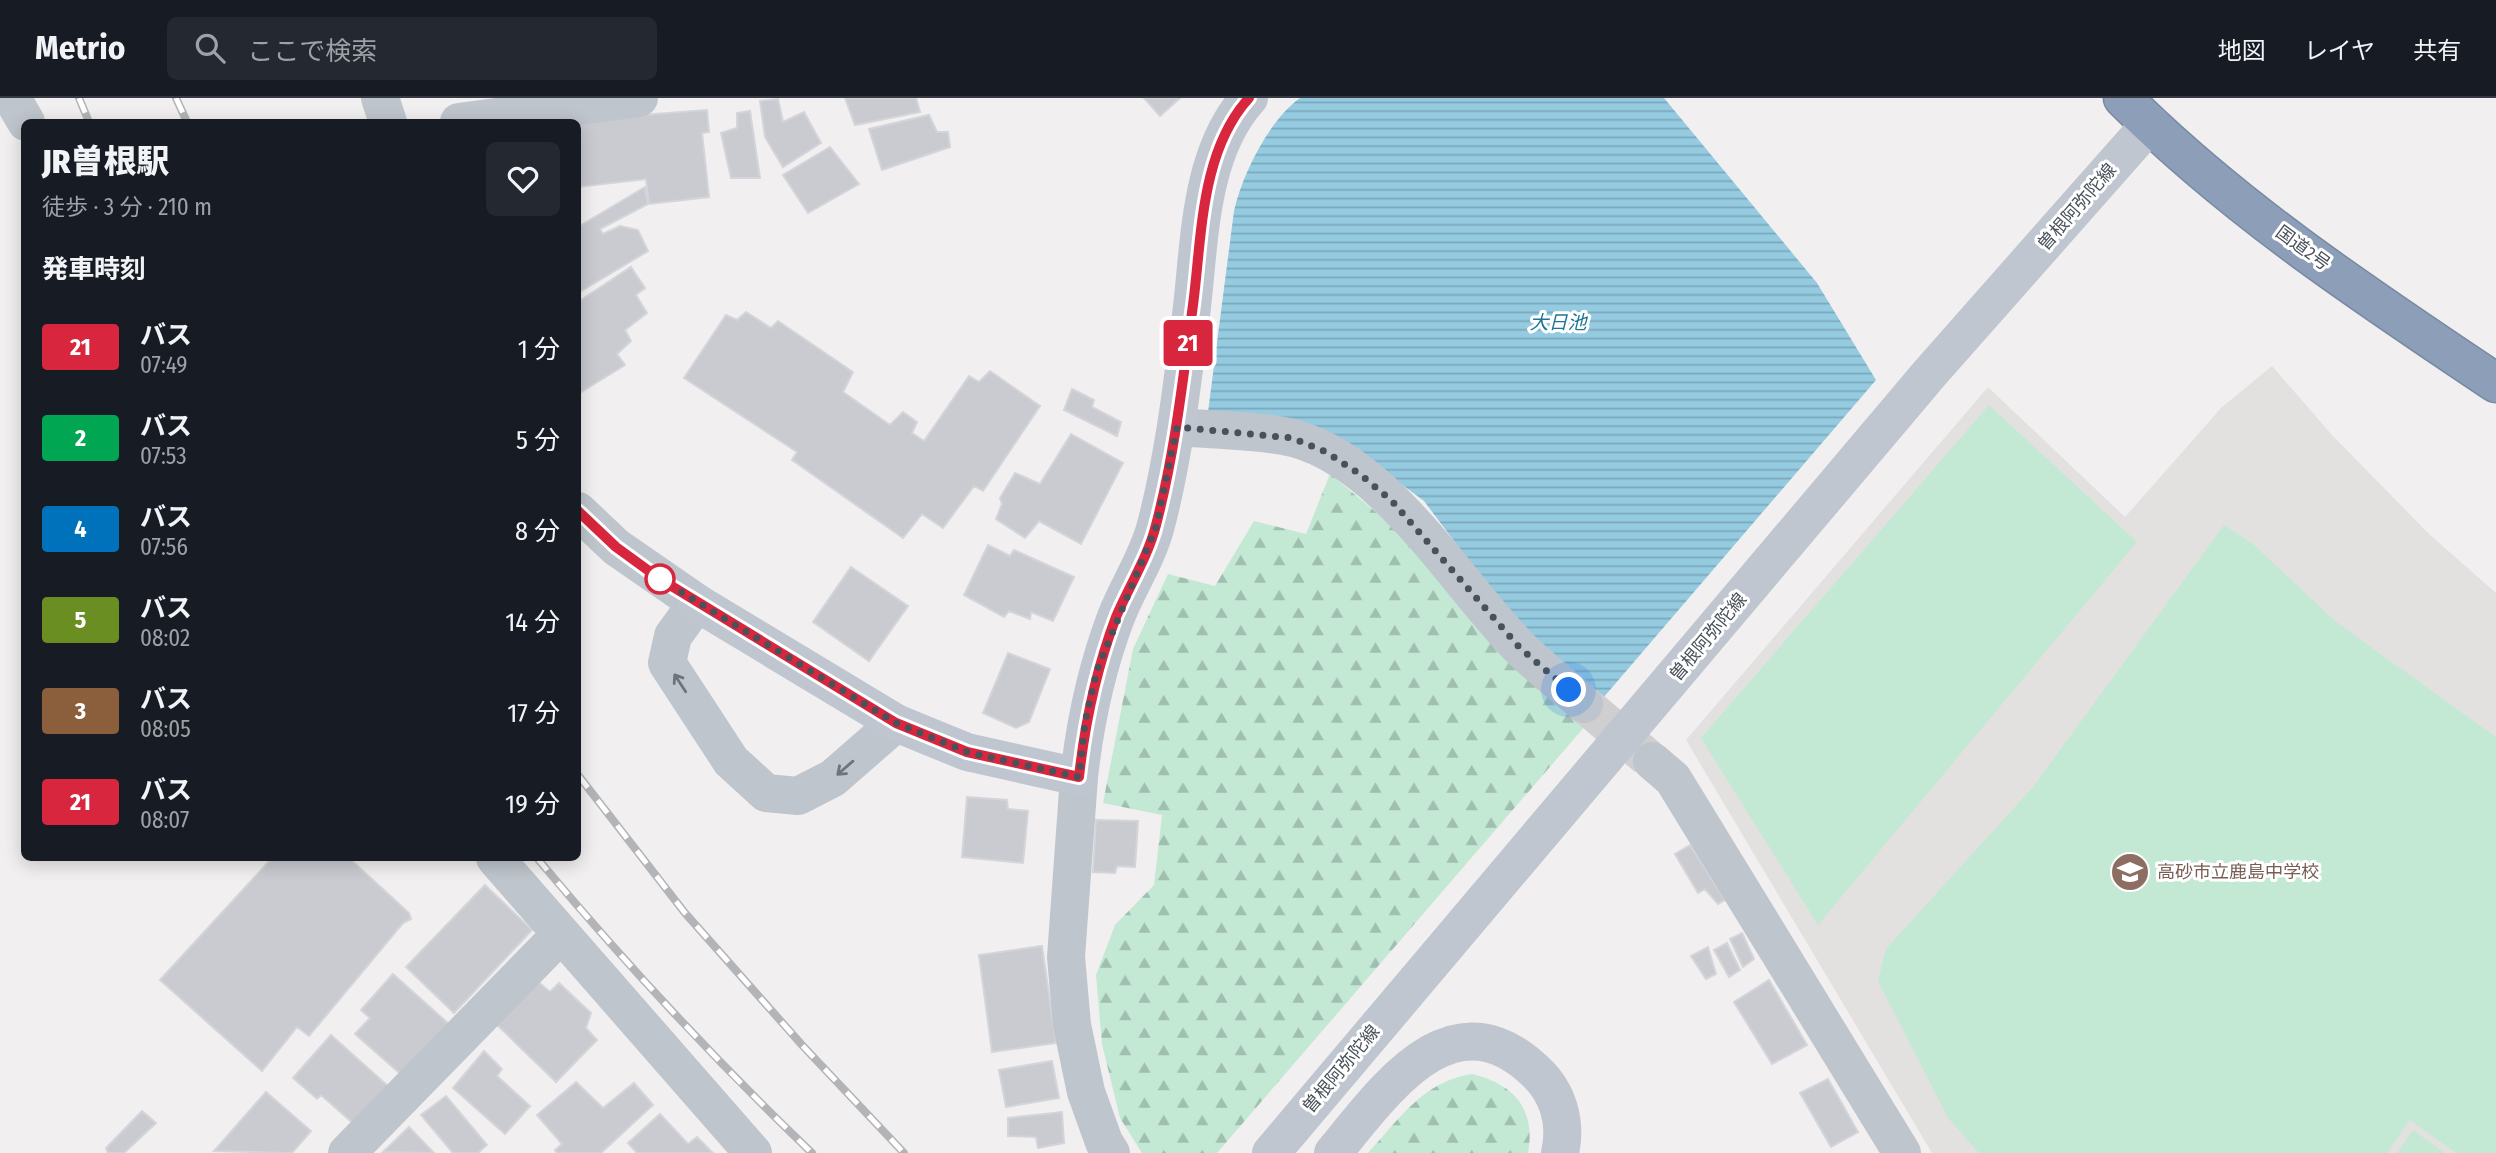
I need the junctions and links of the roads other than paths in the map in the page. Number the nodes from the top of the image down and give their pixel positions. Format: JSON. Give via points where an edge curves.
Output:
{"nodes":[{"id":1,"x":12,"y":98,"type":"edge"},
{"id":2,"x":380,"y":98,"type":"edge"},
{"id":3,"x":639,"y":98,"type":"edge"},
{"id":4,"x":1249,"y":98,"type":"edge"},
{"id":5,"x":2123,"y":98,"type":"edge"},
{"id":6,"x":24,"y":119,"type":"edge"},
{"id":7,"x":387,"y":119,"type":"edge"},
{"id":8,"x":482,"y":119,"type":"edge"},
{"id":9,"x":2150,"y":124,"type":"junction"},
{"id":10,"x":2496,"y":383,"type":"edge"},
{"id":11,"x":1177,"y":427,"type":"junction"},
{"id":12,"x":581,"y":514,"type":"edge"},
{"id":13,"x":697,"y":603,"type":"junction"},
{"id":14,"x":1584,"y":704,"type":"tunnel mouth"},
{"id":15,"x":896,"y":723,"type":"junction"},
{"id":16,"x":1652,"y":761,"type":"tunnel mouth"},
{"id":17,"x":1079,"y":777,"type":"junction"},
{"id":18,"x":498,"y":861,"type":"edge"},
{"id":19,"x":561,"y":934,"type":"junction"},
{"id":20,"x":347,"y":1153,"type":"edge"},
{"id":21,"x":753,"y":1153,"type":"edge"},
{"id":22,"x":1111,"y":1153,"type":"edge"},
{"id":23,"x":1271,"y":1153,"type":"edge"},
{"id":24,"x":1333,"y":1153,"type":"edge"},
{"id":25,"x":1560,"y":1153,"type":"edge"},
{"id":26,"x":1902,"y":1153,"type":"edge"}],
"edges":[{"from":1,"to":6,"type":"street"},
{"from":2,"to":7,"type":"street"},
{"from":3,"to":8,"type":"street"},
{"from":4,"to":11,"type":"main road","via":[[1217,151],[1207,193]]},
{"from":5,"to":9,"type":"highway","name":"国道2号"},
{"from":9,"to":10,"type":"highway","name":"国道2号","via":[[2225,191]]},
{"from":9,"to":23,"type":"main road","name":"曽根阿弥陀線","via":[[1930,373]]},
{"from":11,"to":14,"type":"street","via":[[1292,438],[1326,452],[1361,475],[1392,501],[1520,648]]},
{"from":11,"to":17,"type":"main road","via":[[1156,527],[1097,670]]},
{"from":12,"to":13,"type":"street","via":[[616,547]]},
{"from":13,"to":15,"type":"main road"},
{"from":15,"to":13,"type":"street","one_way":true,"via":[[833,778],[798,796],[766,793],[731,761],[667,663],[673,636]]},
{"from":15,"to":17,"type":"main road","via":[[967,752]]},
{"from":16,"to":26,"type":"street","via":[[1673,779]]},
{"from":17,"to":22,"type":"street","via":[[1066,957],[1072,1024],[1086,1093]]},
{"from":18,"to":19,"type":"street"},
{"from":19,"to":20,"type":"street"},
{"from":19,"to":21,"type":"street"},
{"from":24,"to":25,"type":"main road","via":[[1392,1082],[1419,1058],[1448,1044],[1473,1041],[1511,1052],[1544,1079],[1557,1100],[1562,1121]]}]}
